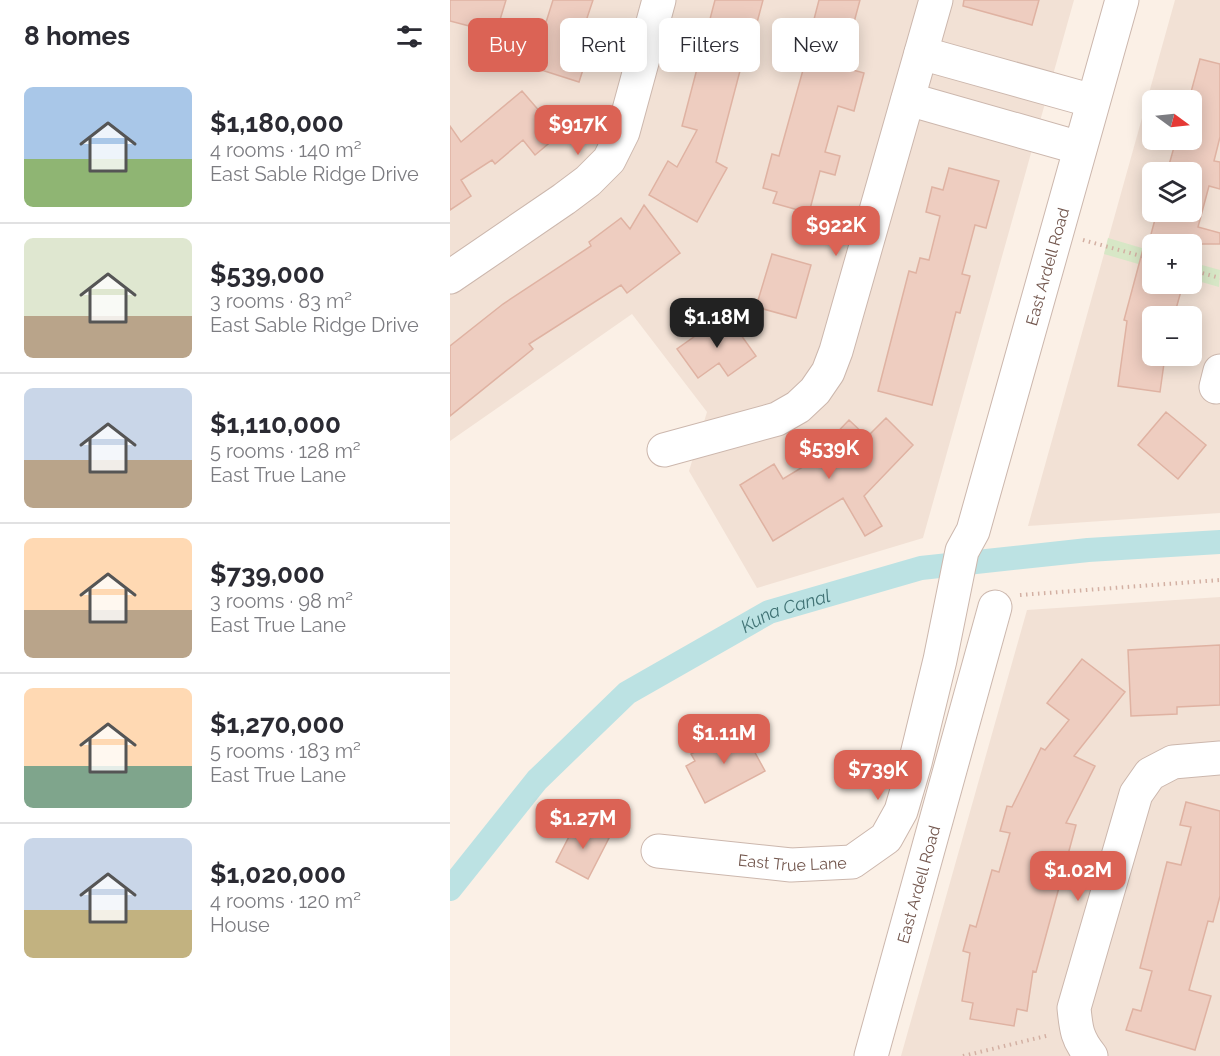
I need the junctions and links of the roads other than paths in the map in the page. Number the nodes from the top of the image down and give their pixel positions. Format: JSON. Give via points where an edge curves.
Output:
{"nodes":[{"id":1,"x":659,"y":0,"type":"edge"},
{"id":2,"x":936,"y":0,"type":"edge"},
{"id":3,"x":1122,"y":0,"type":"edge"},
{"id":4,"x":921,"y":53,"type":"junction"},
{"id":5,"x":908,"y":99,"type":"junction"},
{"id":6,"x":1094,"y":102,"type":"junction"},
{"id":7,"x":1080,"y":148,"type":"junction"},
{"id":8,"x":450,"y":277,"type":"edge"},
{"id":9,"x":664,"y":450,"type":"dead end"},
{"id":10,"x":964,"y":554,"type":"joint"},
{"id":11,"x":1005,"y":601,"type":"road end"},
{"id":12,"x":1220,"y":758,"type":"edge"},
{"id":13,"x":658,"y":851,"type":"dead end"},
{"id":14,"x":1076,"y":1044,"type":"edge"},
{"id":15,"x":871,"y":1056,"type":"edge"}],
"edges":[{"from":1,"to":8,"type":"street","via":[[623,132],[609,160],[564,199]]},
{"from":2,"to":4,"type":"street"},
{"from":3,"to":6,"type":"street","name":"East Ardell Road"},
{"from":4,"to":5,"type":"street"},
{"from":4,"to":6,"type":"street"},
{"from":5,"to":7,"type":"street"},
{"from":5,"to":9,"type":"street","via":[[836,351],[815,391],[777,419]]},
{"from":6,"to":7,"type":"street","name":"East Ardell Road"},
{"from":7,"to":10,"type":"street","name":"East Ardell Road"},
{"from":10,"to":13,"type":"street","name":"East True Lane","via":[[915,763],[901,811],[886,837],[852,862],[791,865]]},
{"from":11,"to":15,"type":"street","name":"East Ardell Road"},
{"from":12,"to":14,"type":"street","via":[[1173,762],[1150,774],[1136,794],[1074,1008]]}]}
